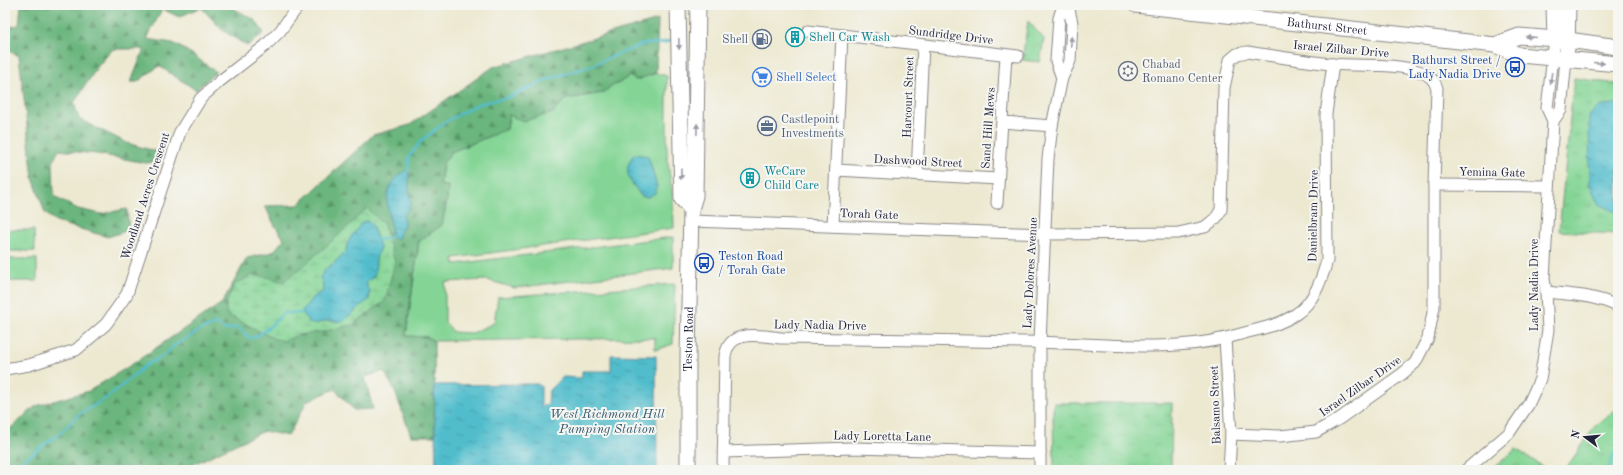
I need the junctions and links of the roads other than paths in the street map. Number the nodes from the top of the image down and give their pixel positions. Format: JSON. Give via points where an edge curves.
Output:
{"nodes":[{"id":1,"x":299,"y":5,"type":"edge"},
{"id":2,"x":678,"y":5,"type":"edge"},
{"id":3,"x":698,"y":5,"type":"edge"},
{"id":4,"x":1063,"y":5,"type":"edge"},
{"id":5,"x":1068,"y":5,"type":"edge"},
{"id":6,"x":1136,"y":5,"type":"edge"},
{"id":7,"x":1554,"y":5,"type":"edge"},
{"id":8,"x":1568,"y":5,"type":"edge"},
{"id":9,"x":808,"y":31,"type":"dead end"},
{"id":10,"x":842,"y":35,"type":"junction"},
{"id":11,"x":1562,"y":39,"type":"junction"},
{"id":12,"x":923,"y":45,"type":"junction"},
{"id":13,"x":1495,"y":45,"type":"junction"},
{"id":14,"x":1618,"y":46,"type":"edge"},
{"id":15,"x":1006,"y":55,"type":"junction"},
{"id":16,"x":1018,"y":56,"type":"dead end"},
{"id":17,"x":1560,"y":59,"type":"junction"},
{"id":18,"x":1333,"y":64,"type":"junction"},
{"id":19,"x":1618,"y":64,"type":"edge"},
{"id":20,"x":1062,"y":78,"type":"junction"},
{"id":21,"x":1003,"y":122,"type":"junction"},
{"id":22,"x":1052,"y":126,"type":"junction"},
{"id":23,"x":836,"y":170,"type":"junction"},
{"id":24,"x":917,"y":174,"type":"junction"},
{"id":25,"x":998,"y":179,"type":"junction"},
{"id":26,"x":1434,"y":185,"type":"junction"},
{"id":27,"x":1549,"y":186,"type":"junction"},
{"id":28,"x":997,"y":203,"type":"dead end"},
{"id":29,"x":691,"y":215,"type":"junction"},
{"id":30,"x":833,"y":226,"type":"junction"},
{"id":31,"x":1045,"y":234,"type":"junction"},
{"id":32,"x":1546,"y":292,"type":"junction"},
{"id":33,"x":1618,"y":306,"type":"edge"},
{"id":34,"x":1225,"y":339,"type":"junction"},
{"id":35,"x":1040,"y":342,"type":"junction"},
{"id":36,"x":5,"y":369,"type":"edge"},
{"id":37,"x":1231,"y":434,"type":"junction"},
{"id":38,"x":724,"y":452,"type":"junction"},
{"id":39,"x":1040,"y":453,"type":"junction"},
{"id":40,"x":688,"y":470,"type":"edge"},
{"id":41,"x":723,"y":470,"type":"edge"},
{"id":42,"x":1040,"y":470,"type":"edge"},
{"id":43,"x":1229,"y":470,"type":"edge"},
{"id":44,"x":1466,"y":470,"type":"edge"}],
"edges":[{"from":1,"to":36,"type":"street","name":"Woodland Acres Crescent","via":[[265,46],[202,98],[180,132],[127,294],[106,324],[76,350],[29,365]]},
{"from":2,"to":29,"type":"main road","one_way":true,"via":[[682,199]]},
{"from":29,"to":3,"type":"main road","name":"Teston Road","one_way":true,"via":[[695,196]]},
{"from":4,"to":20,"type":"street","name":"Lady Dolores Avenue","via":[[1059,18],[1056,61]]},
{"from":20,"to":5,"type":"street","name":"Lady Dolores Avenue","one_way":true,"via":[[1070,62],[1072,23]]},
{"from":6,"to":13,"type":"main road","name":"Bathurst Street"},
{"from":7,"to":11,"type":"main road"},
{"from":8,"to":11,"type":"main road"},
{"from":9,"to":10,"type":"street","name":"Sundridge Drive"},
{"from":10,"to":12,"type":"street","name":"Sundridge Drive"},
{"from":10,"to":23,"type":"street"},
{"from":11,"to":13,"type":"main road","name":"Bathurst Street","one_way":true,"via":[[1519,36]]},
{"from":11,"to":14,"type":"main road","name":"Bathurst Street"},
{"from":11,"to":17,"type":"main road"},
{"from":12,"to":15,"type":"street","name":"Sundridge Drive"},
{"from":12,"to":24,"type":"street","name":"Harcourt Street"},
{"from":13,"to":17,"type":"main road","name":"Bathurst Street","via":[[1519,55]]},
{"from":15,"to":16,"type":"street","name":"Sundridge Drive"},
{"from":15,"to":21,"type":"street","name":"Sand Hill Mews"},
{"from":17,"to":19,"type":"main road","name":"Bathurst Street","one_way":true},
{"from":17,"to":27,"type":"street","name":"Lady Nadia Drive","via":[[1561,110],[1554,120]]},
{"from":18,"to":26,"type":"street","name":"Israel Zilbar Drive","via":[[1411,69],[1429,75],[1435,80],[1437,88]]},
{"from":18,"to":31,"type":"street","name":"Israel Zilbar Drive","via":[[1247,52],[1237,54],[1230,60],[1224,88],[1221,210],[1205,227],[1178,233]]},
{"from":18,"to":34,"type":"street","name":"Danielbram Drive","via":[[1326,114],[1327,261],[1323,275],[1314,295],[1296,314],[1278,324]]},
{"from":20,"to":22,"type":"street","name":"Lady Dolores Avenue"},
{"from":21,"to":22,"type":"street"},
{"from":21,"to":25,"type":"street","name":"Sand Hill Mews"},
{"from":22,"to":31,"type":"street","name":"Lady Dolores Avenue"},
{"from":23,"to":24,"type":"street","name":"Dashwood Street"},
{"from":23,"to":30,"type":"street"},
{"from":24,"to":25,"type":"street","name":"Dashwood Street"},
{"from":25,"to":28,"type":"street","name":"Sand Hill Mews"},
{"from":26,"to":27,"type":"street","name":"Yemina Gate"},
{"from":26,"to":37,"type":"street","name":"Israel Zilbar Drive","via":[[1434,307],[1428,338],[1415,363],[1352,410],[1316,432],[1280,436]]},
{"from":27,"to":32,"type":"street","name":"Lady Nadia Drive","via":[[1544,279]]},
{"from":29,"to":30,"type":"street","name":"Torah Gate"},
{"from":29,"to":40,"type":"main road","name":"Teston Road"},
{"from":30,"to":31,"type":"street","name":"Torah Gate"},
{"from":31,"to":35,"type":"street","name":"Lady Dolores Avenue"},
{"from":32,"to":33,"type":"street","via":[[1586,296]]},
{"from":32,"to":44,"type":"street","name":"Lady Nadia Drive","via":[[1548,330],[1540,379],[1528,404],[1509,433]]},
{"from":34,"to":35,"type":"street","name":"Danielbram Drive","via":[[1176,346]]},
{"from":34,"to":37,"type":"street","name":"Balsamo Street"},
{"from":35,"to":38,"type":"street","name":"Lady Nadia Drive","via":[[743,336],[728,346],[725,356]]},
{"from":35,"to":39,"type":"street","name":"Lady Dolores Avenue"},
{"from":37,"to":43,"type":"street","name":"Balsamo Street"},
{"from":38,"to":39,"type":"street","name":"Lady Loretta Lane","via":[[853,448]]},
{"from":38,"to":41,"type":"street","name":"Lady Nadia Drive"},
{"from":39,"to":42,"type":"street","name":"Lady Dolores Avenue"}]}
